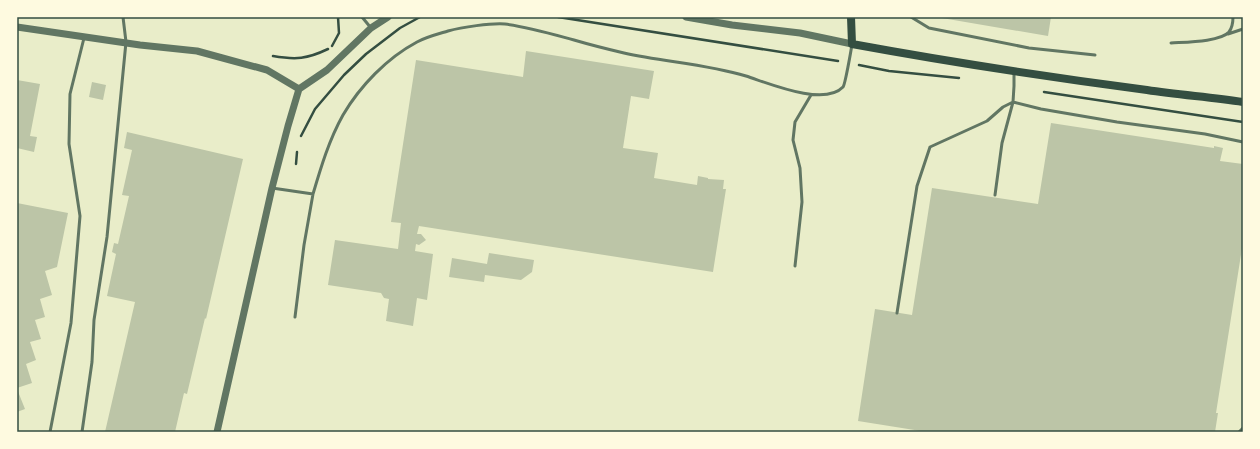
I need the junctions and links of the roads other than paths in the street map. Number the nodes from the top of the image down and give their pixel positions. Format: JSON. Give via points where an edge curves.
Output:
{"nodes":[{"id":1,"x":123,"y":17,"type":"edge"},
{"id":2,"x":362,"y":17,"type":"edge"},
{"id":3,"x":388,"y":17,"type":"edge"},
{"id":4,"x":686,"y":17,"type":"edge"},
{"id":5,"x":851,"y":17,"type":"edge"},
{"id":6,"x":911,"y":17,"type":"edge"},
{"id":7,"x":1233,"y":17,"type":"edge"},
{"id":8,"x":17,"y":27,"type":"edge"},
{"id":9,"x":371,"y":28,"type":"junction"},
{"id":10,"x":1243,"y":29,"type":"edge"},
{"id":11,"x":1225,"y":35,"type":"junction"},
{"id":12,"x":84,"y":36,"type":"junction"},
{"id":13,"x":126,"y":42,"type":"junction"},
{"id":14,"x":852,"y":44,"type":"junction"},
{"id":15,"x":1171,"y":44,"type":"dead end"},
{"id":16,"x":1094,"y":55,"type":"dead end"},
{"id":17,"x":1013,"y":70,"type":"junction"},
{"id":18,"x":299,"y":89,"type":"junction"},
{"id":19,"x":812,"y":95,"type":"junction"},
{"id":20,"x":1013,"y":102,"type":"junction"},
{"id":21,"x":1243,"y":102,"type":"edge"},
{"id":22,"x":1243,"y":142,"type":"edge"},
{"id":23,"x":272,"y":188,"type":"junction"},
{"id":24,"x":313,"y":194,"type":"junction"},
{"id":25,"x":995,"y":195,"type":"dead end"},
{"id":26,"x":795,"y":266,"type":"dead end"},
{"id":27,"x":897,"y":313,"type":"dead end"},
{"id":28,"x":295,"y":316,"type":"dead end"},
{"id":29,"x":1243,"y":428,"type":"edge"},
{"id":30,"x":50,"y":432,"type":"edge"},
{"id":31,"x":82,"y":432,"type":"edge"},
{"id":32,"x":217,"y":432,"type":"edge"},
{"id":33,"x":1239,"y":432,"type":"edge"}],
"edges":[{"from":1,"to":13,"type":"lane"},
{"from":2,"to":9,"type":"lane"},
{"from":3,"to":9,"type":"street"},
{"from":4,"to":14,"type":"street","via":[[800,33]]},
{"from":5,"to":14,"type":"main road"},
{"from":6,"to":16,"type":"lane","via":[[929,28],[1029,48]]},
{"from":7,"to":11,"type":"lane","via":[[1229,31]]},
{"from":8,"to":12,"type":"street"},
{"from":9,"to":18,"type":"street","via":[[326,70]]},
{"from":10,"to":11,"type":"lane"},
{"from":11,"to":15,"type":"lane"},
{"from":12,"to":13,"type":"street"},
{"from":12,"to":30,"type":"lane","via":[[70,94],[69,144],[80,216],[71,323]]},
{"from":13,"to":18,"type":"street","via":[[197,51],[267,70]]},
{"from":13,"to":31,"type":"lane","via":[[107,237],[94,320],[92,362]]},
{"from":14,"to":17,"type":"main road"},
{"from":14,"to":19,"type":"lane","via":[[845,85],[826,94]]},
{"from":17,"to":20,"type":"lane"},
{"from":17,"to":21,"type":"main road","via":[[1148,91]]},
{"from":18,"to":23,"type":"street"},
{"from":19,"to":24,"type":"lane","via":[[787,90],[721,69],[633,55],[512,25],[461,28],[417,42],[401,52],[364,86],[342,117],[324,157]]},
{"from":19,"to":26,"type":"lane","via":[[795,122],[793,140],[800,168],[802,202]]},
{"from":20,"to":22,"type":"lane","via":[[1041,109]]},
{"from":20,"to":25,"type":"lane","via":[[1002,143]]},
{"from":20,"to":27,"type":"lane","via":[[987,121],[930,147],[917,186]]},
{"from":23,"to":24,"type":"lane"},
{"from":23,"to":32,"type":"street"},
{"from":24,"to":28,"type":"lane"},
{"from":29,"to":33,"type":"lane"}]}
